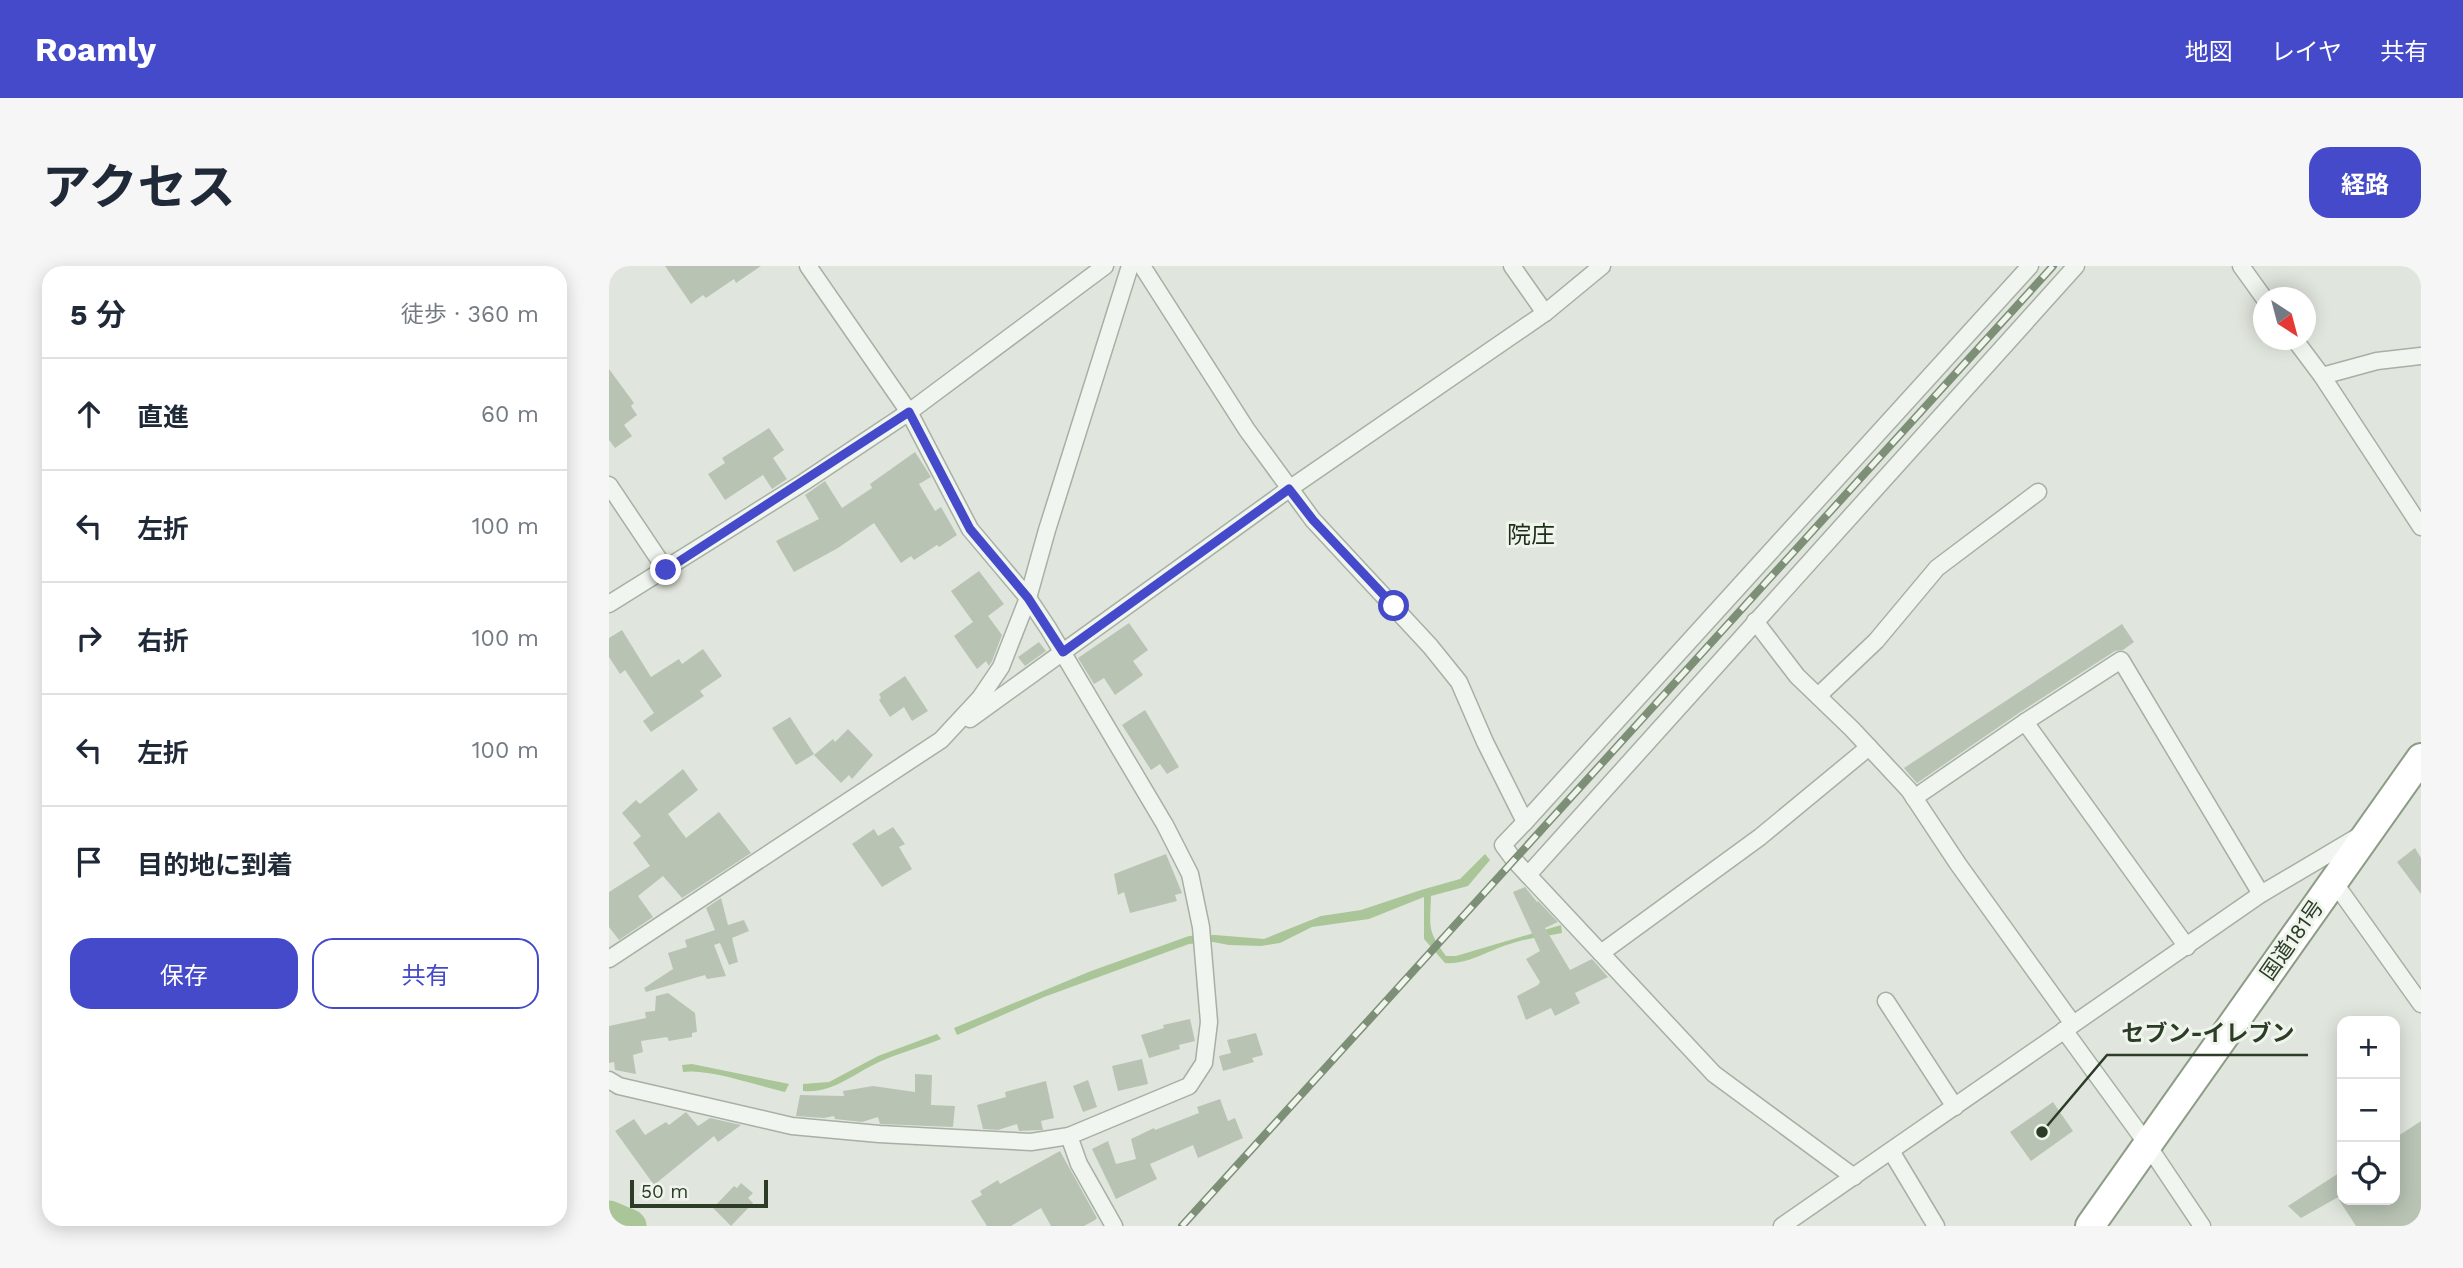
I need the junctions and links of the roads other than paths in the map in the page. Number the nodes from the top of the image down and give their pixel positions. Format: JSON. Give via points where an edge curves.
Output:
{"nodes":[{"id":1,"x":808,"y":266,"type":"edge"},
{"id":2,"x":1105,"y":266,"type":"edge"},
{"id":3,"x":1130,"y":266,"type":"edge"},
{"id":4,"x":1142,"y":266,"type":"edge"},
{"id":5,"x":1512,"y":266,"type":"edge"},
{"id":6,"x":1602,"y":266,"type":"edge"},
{"id":7,"x":2030,"y":266,"type":"edge"},
{"id":8,"x":2076,"y":266,"type":"edge"},
{"id":9,"x":2241,"y":266,"type":"edge"},
{"id":10,"x":2257,"y":287,"type":"edge"},
{"id":11,"x":1545,"y":313,"type":"junction"},
{"id":12,"x":2302,"y":350,"type":"edge"},
{"id":13,"x":2421,"y":356,"type":"edge"},
{"id":14,"x":2322,"y":376,"type":"junction"},
{"id":15,"x":909,"y":412,"type":"junction"},
{"id":16,"x":609,"y":485,"type":"edge"},
{"id":17,"x":1289,"y":489,"type":"junction"},
{"id":18,"x":2038,"y":492,"type":"dead end"},
{"id":19,"x":2421,"y":527,"type":"edge"},
{"id":20,"x":666,"y":570,"type":"junction"},
{"id":21,"x":1028,"y":598,"type":"junction"},
{"id":22,"x":609,"y":604,"type":"edge"},
{"id":23,"x":1755,"y":621,"type":"junction"},
{"id":24,"x":1063,"y":652,"type":"junction"},
{"id":25,"x":1818,"y":696,"type":"junction"},
{"id":26,"x":2025,"y":722,"type":"junction"},
{"id":27,"x":941,"y":740,"type":"junction"},
{"id":28,"x":1869,"y":747,"type":"junction"},
{"id":29,"x":2421,"y":758,"type":"edge"},
{"id":30,"x":2421,"y":782,"type":"edge"},
{"id":31,"x":2393,"y":797,"type":"junction"},
{"id":32,"x":1914,"y":798,"type":"junction"},
{"id":33,"x":1525,"y":822,"type":"junction"},
{"id":34,"x":2368,"y":830,"type":"junction"},
{"id":35,"x":1528,"y":875,"type":"junction"},
{"id":36,"x":2334,"y":882,"type":"junction"},
{"id":37,"x":2261,"y":894,"type":"junction"},
{"id":38,"x":2187,"y":947,"type":"junction"},
{"id":39,"x":1601,"y":953,"type":"junction"},
{"id":40,"x":609,"y":959,"type":"edge"},
{"id":41,"x":1886,"y":1001,"type":"dead end"},
{"id":42,"x":2421,"y":1004,"type":"edge"},
{"id":43,"x":2068,"y":1027,"type":"junction"},
{"id":44,"x":609,"y":1080,"type":"edge"},
{"id":45,"x":1955,"y":1107,"type":"junction"},
{"id":46,"x":1069,"y":1136,"type":"junction"},
{"id":47,"x":2147,"y":1144,"type":"junction"},
{"id":48,"x":1891,"y":1151,"type":"junction"},
{"id":49,"x":1854,"y":1177,"type":"junction"},
{"id":50,"x":1114,"y":1226,"type":"edge"},
{"id":51,"x":1782,"y":1226,"type":"edge"},
{"id":52,"x":1936,"y":1226,"type":"edge"},
{"id":53,"x":2090,"y":1226,"type":"edge"},
{"id":54,"x":2202,"y":1226,"type":"edge"}],
"edges":[{"from":1,"to":15,"type":"street"},
{"from":2,"to":15,"type":"street"},
{"from":3,"to":21,"type":"street"},
{"from":4,"to":17,"type":"street"},
{"from":5,"to":11,"type":"street"},
{"from":6,"to":11,"type":"street"},
{"from":7,"to":33,"type":"street"},
{"from":8,"to":23,"type":"street"},
{"from":9,"to":10,"type":"street"},
{"from":11,"to":17,"type":"street"},
{"from":12,"to":14,"type":"street"},
{"from":13,"to":14,"type":"street","via":[[2377,361]]},
{"from":14,"to":19,"type":"street"},
{"from":15,"to":20,"type":"street"},
{"from":15,"to":21,"type":"street","via":[[970,529]]},
{"from":16,"to":20,"type":"street"},
{"from":17,"to":24,"type":"street"},
{"from":17,"to":33,"type":"street","via":[[1459,682]]},
{"from":18,"to":25,"type":"street","via":[[1937,568],[1876,641]]},
{"from":20,"to":22,"type":"street"},
{"from":21,"to":24,"type":"street"},
{"from":21,"to":27,"type":"street","via":[[1000,667]]},
{"from":23,"to":25,"type":"street"},
{"from":23,"to":35,"type":"street"},
{"from":24,"to":27,"type":"street"},
{"from":24,"to":46,"type":"street","via":[[1190,874],[1201,927],[1209,1022],[1204,1063],[1189,1086]]},
{"from":25,"to":28,"type":"street"},
{"from":26,"to":32,"type":"street"},
{"from":26,"to":37,"type":"street","via":[[2121,660]]},
{"from":26,"to":38,"type":"street"},
{"from":27,"to":40,"type":"street"},
{"from":28,"to":32,"type":"street"},
{"from":28,"to":39,"type":"street","via":[[1760,837]]},
{"from":29,"to":31,"type":"highway","name":"国道181号"},
{"from":30,"to":31,"type":"street"},
{"from":31,"to":34,"type":"highway","name":"国道181号"},
{"from":32,"to":43,"type":"street"},
{"from":33,"to":35,"type":"street","via":[[1503,845]]},
{"from":34,"to":36,"type":"highway","name":"国道181号"},
{"from":34,"to":37,"type":"street"},
{"from":35,"to":39,"type":"street"},
{"from":36,"to":42,"type":"street"},
{"from":36,"to":47,"type":"highway","name":"国道181号"},
{"from":37,"to":38,"type":"street"},
{"from":38,"to":43,"type":"street"},
{"from":39,"to":49,"type":"street","via":[[1714,1074]]},
{"from":41,"to":45,"type":"street"},
{"from":43,"to":45,"type":"street"},
{"from":43,"to":47,"type":"street"},
{"from":44,"to":46,"type":"street","via":[[792,1126],[1031,1142]]},
{"from":45,"to":48,"type":"street"},
{"from":46,"to":50,"type":"street","via":[[1079,1164]]},
{"from":47,"to":53,"type":"highway","name":"国道181号"},
{"from":47,"to":54,"type":"street"},
{"from":48,"to":49,"type":"street"},
{"from":48,"to":52,"type":"street"},
{"from":49,"to":51,"type":"street"}]}
